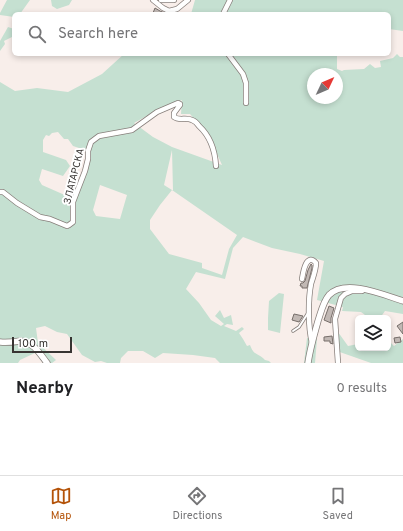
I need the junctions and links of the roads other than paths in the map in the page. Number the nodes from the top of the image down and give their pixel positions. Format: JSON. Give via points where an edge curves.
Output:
{"nodes":[{"id":1,"x":153,"y":0,"type":"edge"},
{"id":2,"x":161,"y":0,"type":"edge"},
{"id":3,"x":174,"y":0,"type":"edge"},
{"id":4,"x":188,"y":0,"type":"edge"},
{"id":5,"x":230,"y":0,"type":"edge"},
{"id":6,"x":224,"y":12,"type":"edge"},
{"id":7,"x":230,"y":56,"type":"edge"},
{"id":8,"x":246,"y":103,"type":"dead end"},
{"id":9,"x":216,"y":166,"type":"dead end"},
{"id":10,"x":0,"y":192,"type":"edge"},
{"id":11,"x":302,"y":279,"type":"dead end"},
{"id":12,"x":368,"y":290,"type":"junction"},
{"id":13,"x":403,"y":301,"type":"edge"},
{"id":14,"x":310,"y":310,"type":"junction"},
{"id":15,"x":293,"y":331,"type":"dead end"},
{"id":16,"x":0,"y":342,"type":"edge"},
{"id":17,"x":312,"y":343,"type":"junction"},
{"id":18,"x":47,"y":363,"type":"edge"},
{"id":19,"x":308,"y":363,"type":"edge"},
{"id":20,"x":338,"y":363,"type":"edge"}],
"edges":[{"from":1,"to":4,"type":"street","via":[[169,12]]},
{"from":2,"to":3,"type":"street"},
{"from":5,"to":6,"type":"street"},
{"from":7,"to":8,"type":"street","via":[[244,74]]},
{"from":9,"to":10,"type":"street","name":"ЗЛАТАРСКА","via":[[211,142],[204,131],[194,120],[174,117],[180,105],[178,103],[157,112],[132,130],[99,136],[91,142],[85,171],[73,202],[72,222],[69,226],[40,217]]},
{"from":11,"to":14,"type":"street","via":[[304,267],[309,260],[314,260],[316,268]]},
{"from":12,"to":13,"type":"street"},
{"from":12,"to":17,"type":"street","via":[[347,288],[331,294],[324,305]]},
{"from":12,"to":20,"type":"street","via":[[352,291],[341,298],[335,319]]},
{"from":14,"to":15,"type":"lane","via":[[299,327]]},
{"from":14,"to":17,"type":"street"},
{"from":16,"to":18,"type":"street","via":[[30,344]]},
{"from":17,"to":19,"type":"street"}]}
